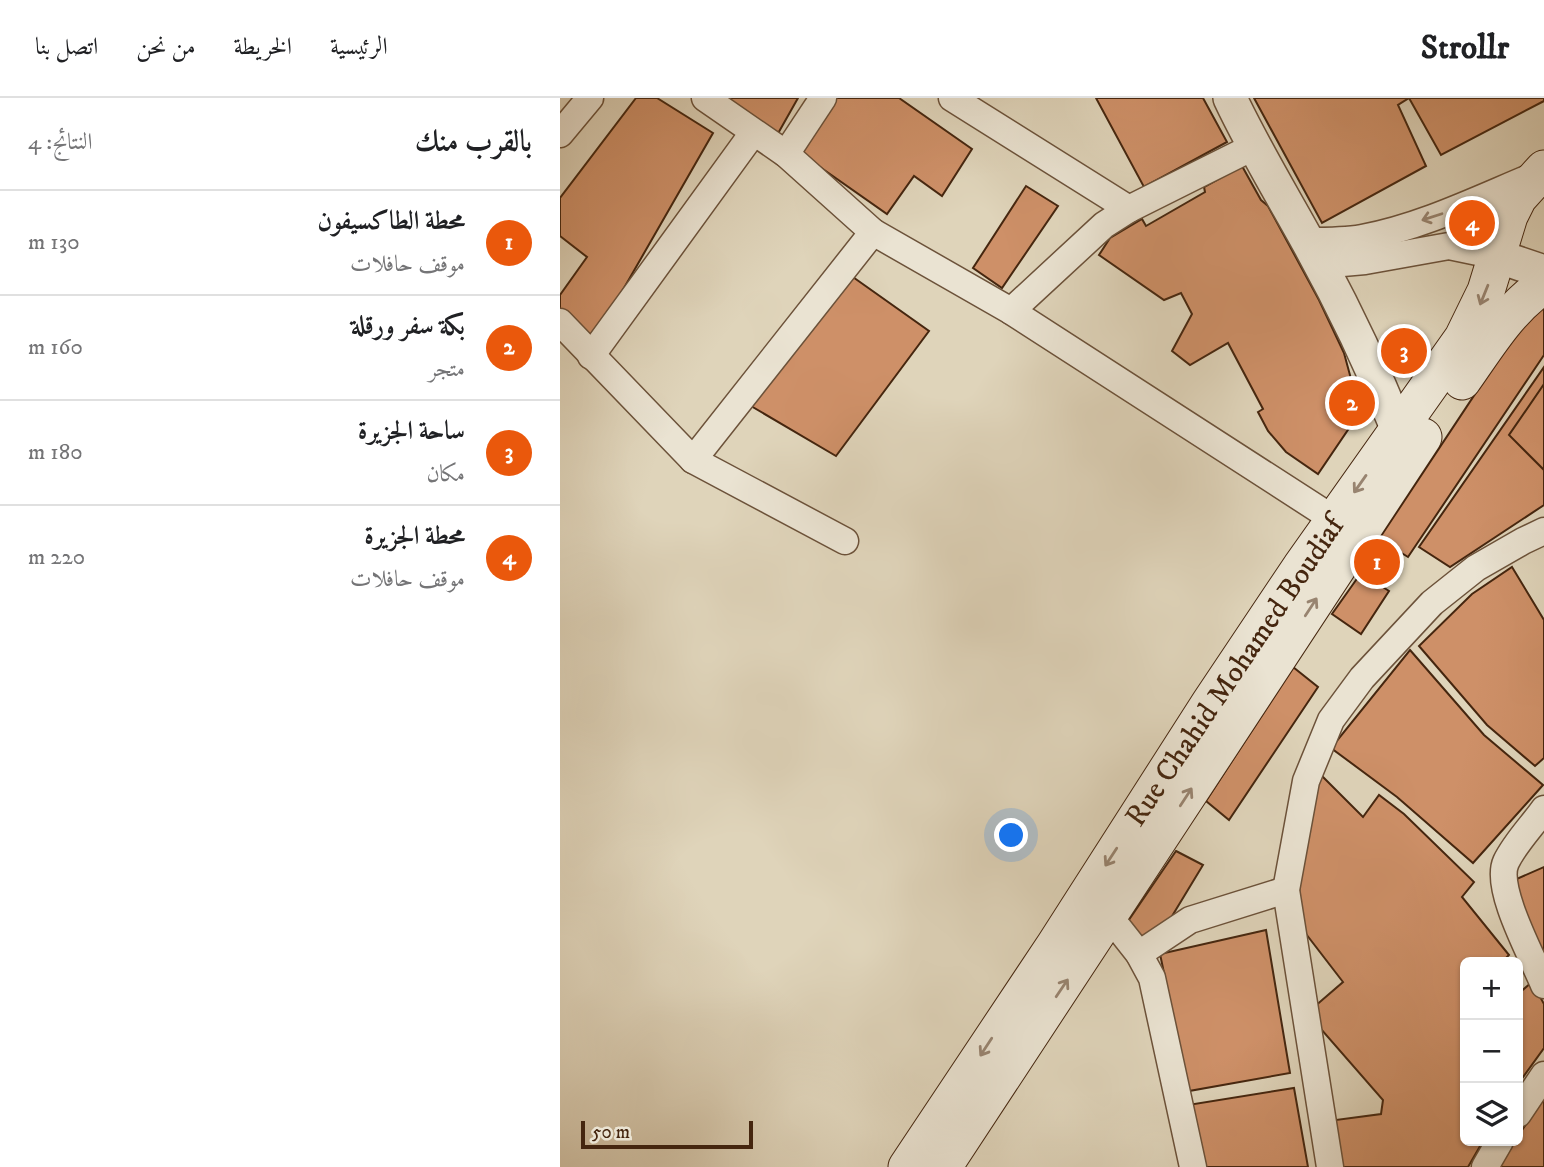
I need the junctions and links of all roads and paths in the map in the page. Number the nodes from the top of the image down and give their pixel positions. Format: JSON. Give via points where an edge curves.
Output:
{"nodes":[{"id":1,"x":590,"y":98,"type":"edge"},
{"id":2,"x":705,"y":98,"type":"edge"},
{"id":3,"x":823,"y":98,"type":"edge"},
{"id":4,"x":952,"y":98,"type":"edge"},
{"id":5,"x":1230,"y":98,"type":"edge"},
{"id":6,"x":754,"y":132,"type":"junction"},
{"id":7,"x":560,"y":134,"type":"edge"},
{"id":8,"x":1253,"y":147,"type":"junction"},
{"id":9,"x":786,"y":154,"type":"junction"},
{"id":10,"x":1543,"y":171,"type":"edge"},
{"id":11,"x":1129,"y":209,"type":"junction"},
{"id":12,"x":873,"y":232,"type":"junction"},
{"id":13,"x":1314,"y":253,"type":"junction"},
{"id":14,"x":1497,"y":256,"type":"junction"},
{"id":15,"x":1544,"y":272,"type":"edge"},
{"id":16,"x":1544,"y":285,"type":"edge"},
{"id":17,"x":1011,"y":311,"type":"junction"},
{"id":18,"x":560,"y":322,"type":"edge"},
{"id":19,"x":591,"y":356,"type":"junction"},
{"id":20,"x":1398,"y":430,"type":"junction"},
{"id":21,"x":693,"y":460,"type":"junction"},
{"id":22,"x":1335,"y":520,"type":"junction"},
{"id":23,"x":1544,"y":531,"type":"edge"},
{"id":24,"x":845,"y":541,"type":"dead end"},
{"id":25,"x":1544,"y":809,"type":"edge"},
{"id":26,"x":1286,"y":890,"type":"junction"},
{"id":27,"x":1109,"y":916,"type":"junction"},
{"id":28,"x":1139,"y":954,"type":"junction"},
{"id":29,"x":1544,"y":985,"type":"edge"},
{"id":30,"x":1544,"y":1075,"type":"edge"},
{"id":31,"x":1523,"y":1106,"type":"edge"},
{"id":32,"x":1497,"y":1146,"type":"edge"},
{"id":33,"x":907,"y":1167,"type":"edge"},
{"id":34,"x":943,"y":1167,"type":"edge"},
{"id":35,"x":1194,"y":1167,"type":"edge"},
{"id":36,"x":1330,"y":1167,"type":"edge"},
{"id":37,"x":1485,"y":1167,"type":"edge"}],
"edges":[{"from":1,"to":7,"type":"street"},
{"from":2,"to":6,"type":"street"},
{"from":3,"to":9,"type":"street"},
{"from":4,"to":11,"type":"street"},
{"from":5,"to":8,"type":"street"},
{"from":6,"to":9,"type":"street"},
{"from":6,"to":19,"type":"street"},
{"from":8,"to":11,"type":"street"},
{"from":8,"to":13,"type":"street"},
{"from":9,"to":12,"type":"street"},
{"from":10,"to":13,"type":"street","one_way":true,"via":[[1451,211]]},
{"from":10,"to":14,"type":"main road","name":"Rue Chahid Mohamed Boudiaf","via":[[1518,198]]},
{"from":11,"to":17,"type":"street","via":[[1104,225]]},
{"from":12,"to":17,"type":"street"},
{"from":12,"to":21,"type":"street"},
{"from":13,"to":14,"type":"street","via":[[1365,261],[1449,246]]},
{"from":13,"to":20,"type":"street"},
{"from":14,"to":15,"type":"street"},
{"from":14,"to":20,"type":"main road","name":"Rue Chahid Mohamed Boudiaf","one_way":true,"via":[[1463,338]]},
{"from":27,"to":16,"type":"main road","name":"Rue Chahid Mohamed Boudiaf","one_way":true,"via":[[1412,453],[1507,316]]},
{"from":17,"to":22,"type":"street"},
{"from":18,"to":19,"type":"street"},
{"from":19,"to":21,"type":"street"},
{"from":20,"to":22,"type":"main road","name":"Rue Chahid Mohamed Boudiaf","one_way":true},
{"from":21,"to":24,"type":"street"},
{"from":22,"to":33,"type":"main road","name":"Rue Chahid Mohamed Boudiaf","one_way":true},
{"from":23,"to":26,"type":"street","via":[[1476,568],[1432,603],[1362,678],[1331,720],[1307,781]]},
{"from":25,"to":29,"type":"street","via":[[1505,864],[1503,881]]},
{"from":26,"to":28,"type":"street","via":[[1190,920]]},
{"from":26,"to":36,"type":"street"},
{"from":27,"to":28,"type":"street"},
{"from":34,"to":27,"type":"main road","name":"Rue Chahid Mohamed Boudiaf","one_way":true},
{"from":28,"to":35,"type":"street","via":[[1156,993]]},
{"from":30,"to":31,"type":"street"},
{"from":32,"to":37,"type":"street"}]}
